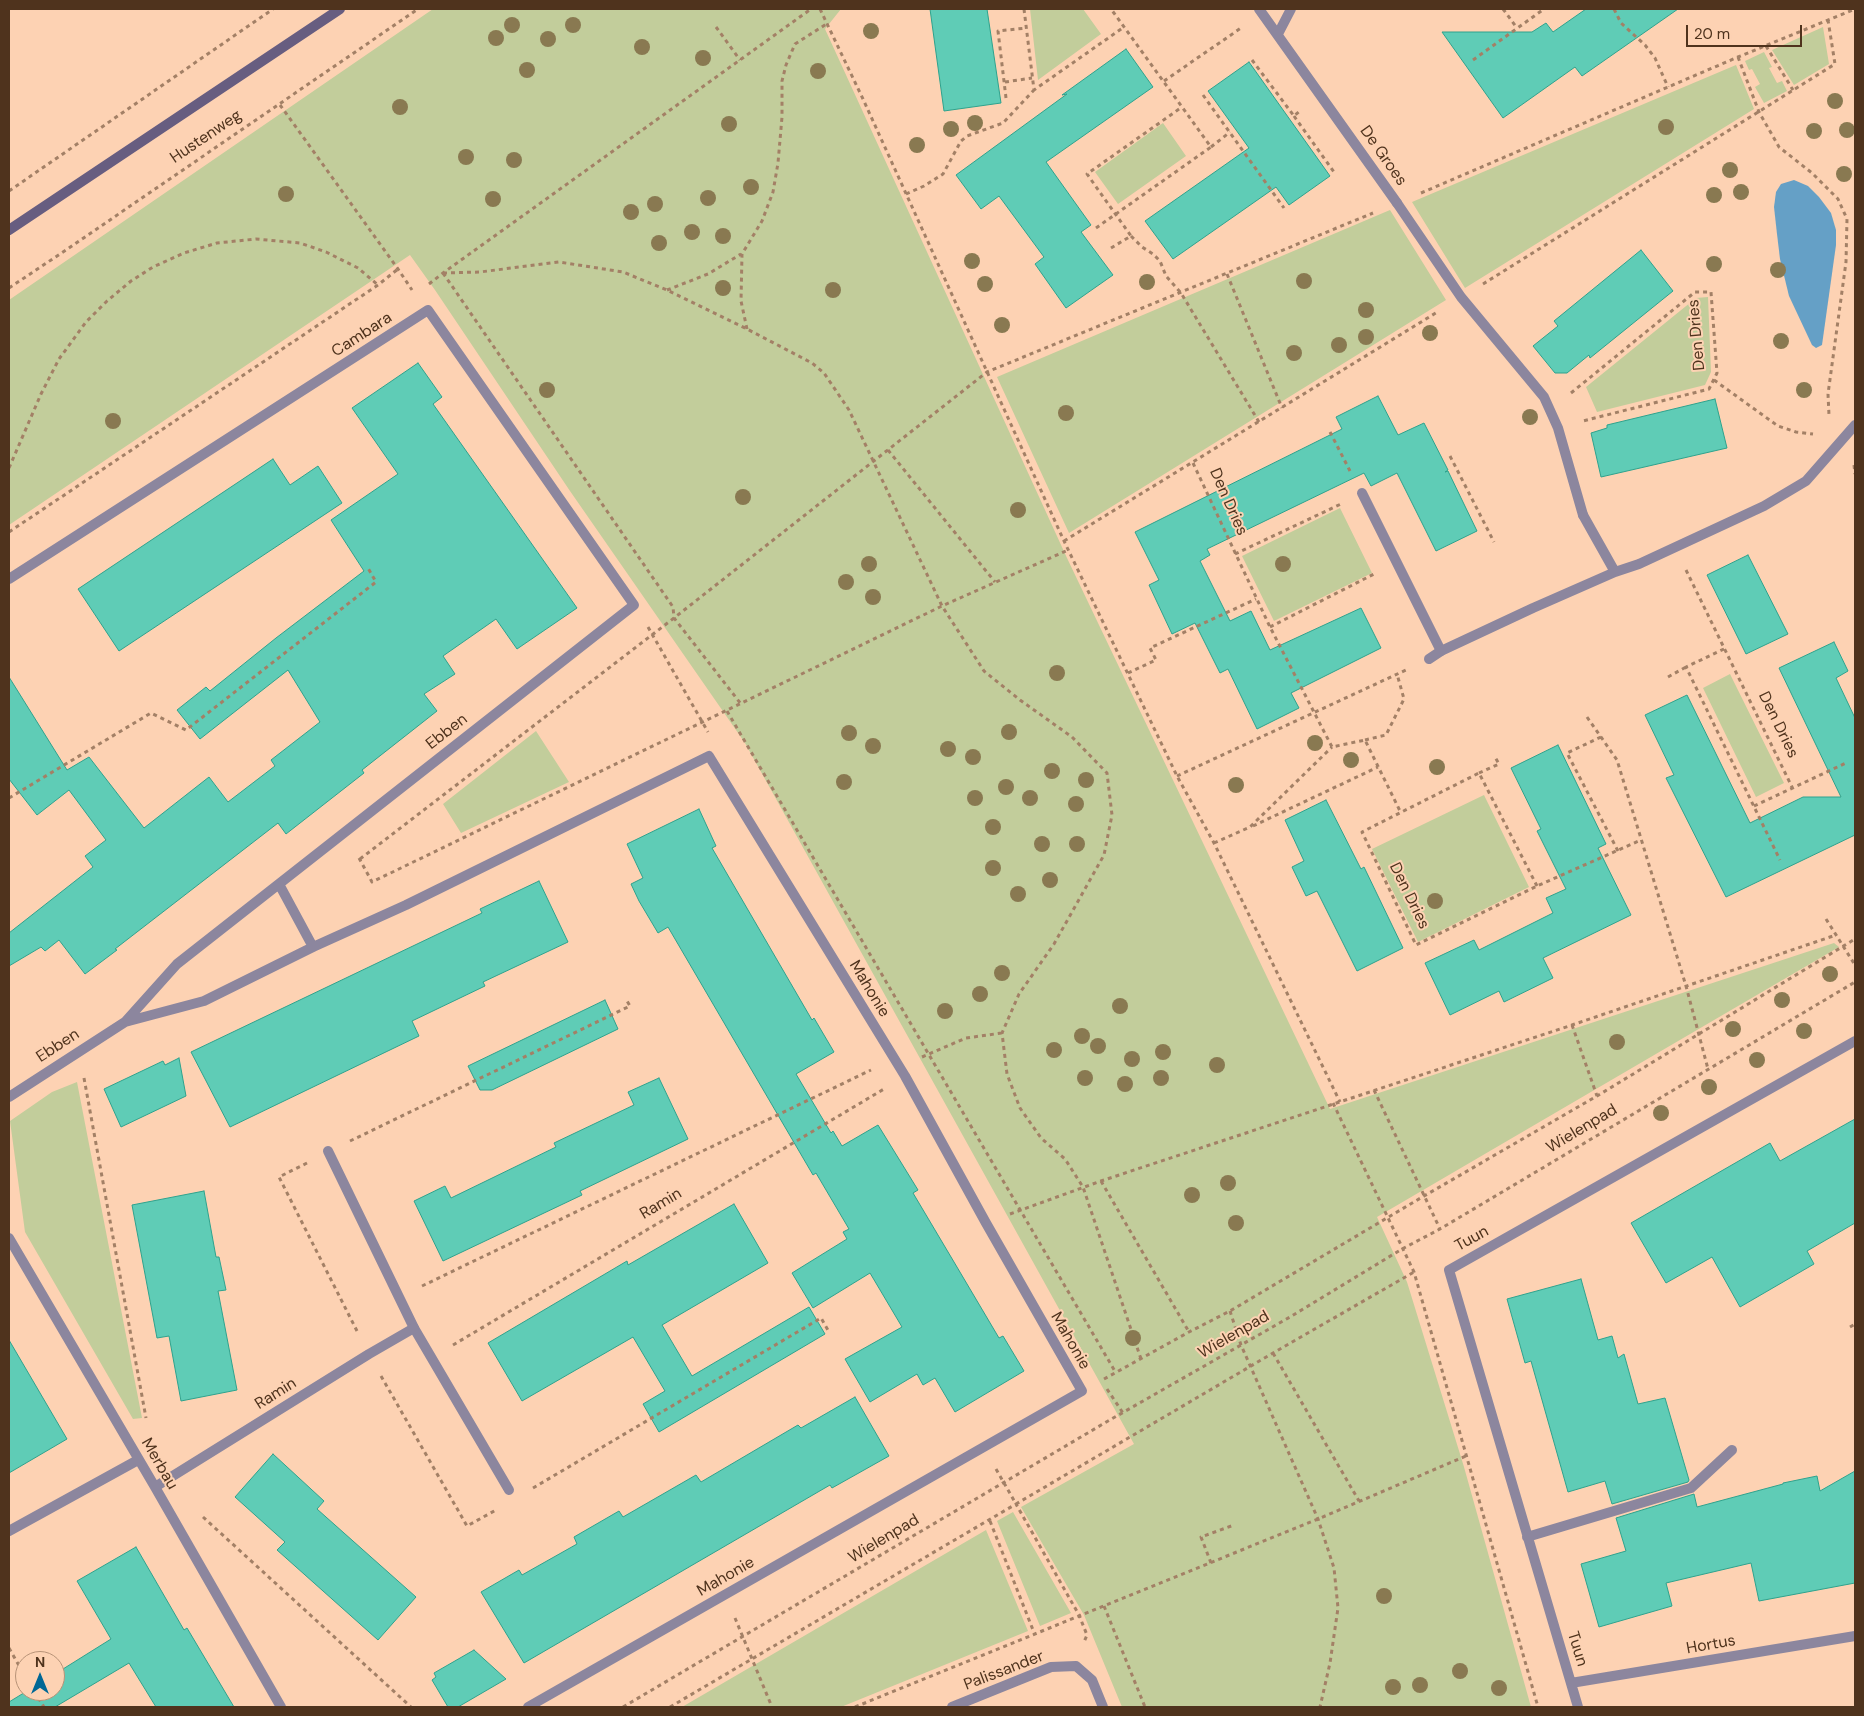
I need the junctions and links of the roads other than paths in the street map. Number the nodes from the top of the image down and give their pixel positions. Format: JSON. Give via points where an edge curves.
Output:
{"nodes":[{"id":1,"x":340,"y":9,"type":"edge"},
{"id":2,"x":1291,"y":9,"type":"edge"},
{"id":3,"x":1260,"y":11,"type":"edge"},
{"id":4,"x":1278,"y":34,"type":"junction"},
{"id":5,"x":9,"y":230,"type":"edge"},
{"id":6,"x":1855,"y":425,"type":"edge"},
{"id":7,"x":1362,"y":494,"type":"road end"},
{"id":8,"x":1615,"y":572,"type":"junction"},
{"id":9,"x":9,"y":579,"type":"edge"},
{"id":10,"x":634,"y":605,"type":"joint"},
{"id":11,"x":1441,"y":651,"type":"junction"},
{"id":12,"x":1429,"y":659,"type":"dead end"},
{"id":13,"x":709,"y":756,"type":"joint"},
{"id":14,"x":279,"y":884,"type":"junction"},
{"id":15,"x":313,"y":947,"type":"junction"},
{"id":16,"x":125,"y":1022,"type":"junction"},
{"id":17,"x":1855,"y":1041,"type":"edge"},
{"id":18,"x":9,"y":1097,"type":"edge"},
{"id":19,"x":328,"y":1151,"type":"road end"},
{"id":20,"x":9,"y":1238,"type":"edge"},
{"id":21,"x":414,"y":1328,"type":"junction"},
{"id":22,"x":1732,"y":1450,"type":"dead end"},
{"id":23,"x":138,"y":1460,"type":"junction"},
{"id":24,"x":156,"y":1487,"type":"junction"},
{"id":25,"x":508,"y":1490,"type":"dead end"},
{"id":26,"x":9,"y":1531,"type":"edge"},
{"id":27,"x":1527,"y":1537,"type":"junction"},
{"id":28,"x":1855,"y":1636,"type":"edge"},
{"id":29,"x":1571,"y":1683,"type":"junction"},
{"id":30,"x":281,"y":1707,"type":"edge"},
{"id":31,"x":528,"y":1707,"type":"edge"},
{"id":32,"x":952,"y":1707,"type":"edge"},
{"id":33,"x":1104,"y":1707,"type":"edge"},
{"id":34,"x":1578,"y":1707,"type":"edge"}],
"edges":[{"from":1,"to":5,"type":"main road","name":"Hustenweg"},
{"from":2,"to":4,"type":"street"},
{"from":3,"to":4,"type":"street","name":"De Groes"},
{"from":4,"to":8,"type":"street","name":"De Groes","via":[[1461,297],[1544,397],[1558,428],[1583,515]]},
{"from":6,"to":8,"type":"street","via":[[1806,481],[1764,506]]},
{"from":7,"to":11,"type":"street"},
{"from":8,"to":11,"type":"street"},
{"from":9,"to":10,"type":"street","name":"Cambara","via":[[428,310]]},
{"from":10,"to":14,"type":"street","name":"Ebben"},
{"from":11,"to":12,"type":"street"},
{"from":13,"to":15,"type":"street","name":"Ebben","via":[[406,905]]},
{"from":13,"to":31,"type":"street","name":"Mahonie","via":[[903,1073],[1082,1391]]},
{"from":14,"to":15,"type":"street"},
{"from":14,"to":16,"type":"street","name":"Ebben","via":[[177,964]]},
{"from":15,"to":16,"type":"street","name":"Ebben","via":[[204,1001]]},
{"from":16,"to":18,"type":"street","name":"Ebben"},
{"from":17,"to":27,"type":"street","name":"Tuun","via":[[1449,1270]]},
{"from":19,"to":21,"type":"street"},
{"from":20,"to":23,"type":"street","name":"Merbau"},
{"from":21,"to":24,"type":"street","name":"Ramin"},
{"from":21,"to":25,"type":"street"},
{"from":22,"to":27,"type":"street","via":[[1691,1488]]},
{"from":23,"to":24,"type":"street","name":"Merbau"},
{"from":23,"to":26,"type":"street"},
{"from":24,"to":30,"type":"street","name":"Merbau"},
{"from":27,"to":29,"type":"street","name":"Tuun"},
{"from":28,"to":29,"type":"street","name":"Hortus"},
{"from":29,"to":34,"type":"street","name":"Tuun"},
{"from":32,"to":33,"type":"street","name":"Palissander","via":[[1051,1667],[1076,1666],[1092,1680]]}]}
